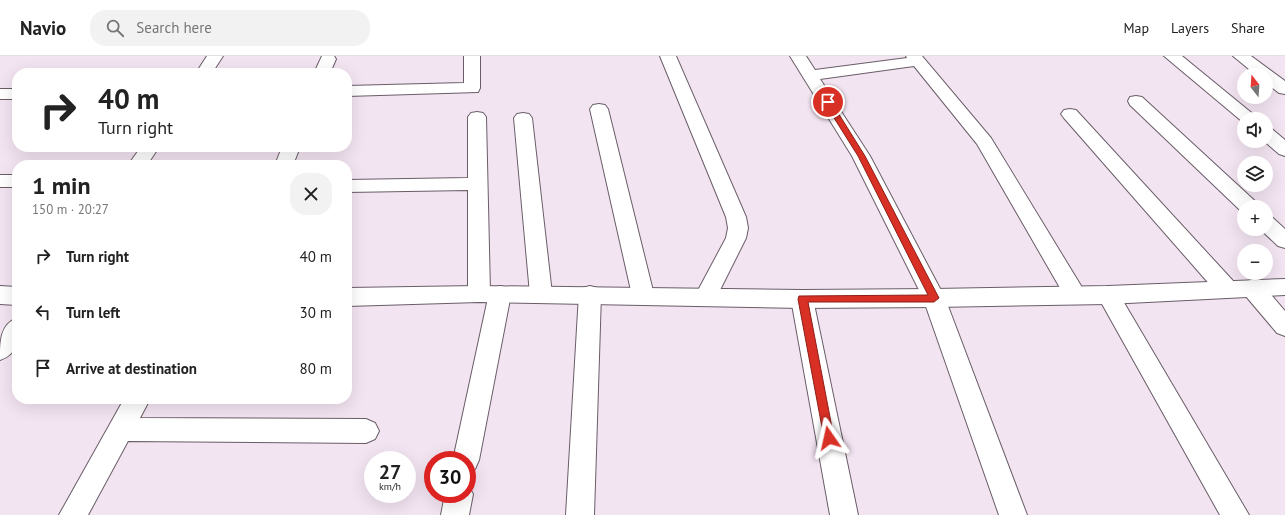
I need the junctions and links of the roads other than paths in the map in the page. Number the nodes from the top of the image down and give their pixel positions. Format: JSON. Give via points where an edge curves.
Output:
{"nodes":[{"id":1,"x":215,"y":56,"type":"edge"},
{"id":2,"x":472,"y":56,"type":"edge"},
{"id":3,"x":668,"y":56,"type":"edge"},
{"id":4,"x":798,"y":56,"type":"edge"},
{"id":5,"x":1172,"y":56,"type":"edge"},
{"id":6,"x":1241,"y":56,"type":"edge"},
{"id":7,"x":916,"y":58,"type":"edge"},
{"id":8,"x":207,"y":68,"type":"edge"},
{"id":9,"x":811,"y":75,"type":"junction"},
{"id":10,"x":1285,"y":89,"type":"edge"},
{"id":11,"x":352,"y":91,"type":"edge"},
{"id":12,"x":0,"y":94,"type":"edge"},
{"id":13,"x":12,"y":94,"type":"edge"},
{"id":14,"x":1136,"y":101,"type":"dead end"},
{"id":15,"x":599,"y":109,"type":"dead end"},
{"id":16,"x":1241,"y":112,"type":"edge"},
{"id":17,"x":1070,"y":114,"type":"dead end"},
{"id":18,"x":477,"y":118,"type":"dead end"},
{"id":19,"x":523,"y":118,"type":"dead end"},
{"id":20,"x":1273,"y":139,"type":"edge"},
{"id":21,"x":1285,"y":150,"type":"edge"},
{"id":22,"x":146,"y":152,"type":"edge"},
{"id":23,"x":140,"y":160,"type":"edge"},
{"id":24,"x":0,"y":181,"type":"edge"},
{"id":25,"x":12,"y":181,"type":"edge"},
{"id":26,"x":478,"y":184,"type":"junction"},
{"id":27,"x":352,"y":186,"type":"edge"},
{"id":28,"x":1242,"y":200,"type":"edge"},
{"id":29,"x":1273,"y":230,"type":"edge"},
{"id":30,"x":1285,"y":241,"type":"edge"},
{"id":31,"x":1285,"y":286,"type":"edge"},
{"id":32,"x":1252,"y":288,"type":"junction"},
{"id":33,"x":1226,"y":289,"type":"junction"},
{"id":34,"x":489,"y":294,"type":"junction"},
{"id":35,"x":541,"y":294,"type":"junction"},
{"id":36,"x":590,"y":294,"type":"junction"},
{"id":37,"x":1075,"y":294,"type":"junction"},
{"id":38,"x":1108,"y":294,"type":"junction"},
{"id":39,"x":643,"y":295,"type":"junction"},
{"id":40,"x":0,"y":296,"type":"edge"},
{"id":41,"x":12,"y":296,"type":"edge"},
{"id":42,"x":706,"y":296,"type":"junction"},
{"id":43,"x":352,"y":297,"type":"edge"},
{"id":44,"x":934,"y":298,"type":"junction"},
{"id":45,"x":802,"y":299,"type":"junction"},
{"id":46,"x":1285,"y":327,"type":"edge"},
{"id":47,"x":12,"y":334,"type":"edge"},
{"id":48,"x":0,"y":350,"type":"edge"},
{"id":49,"x":134,"y":404,"type":"edge"},
{"id":50,"x":120,"y":429,"type":"junction"},
{"id":51,"x":366,"y":431,"type":"dead end"},
{"id":52,"x":467,"y":451,"type":"edge"},
{"id":53,"x":457,"y":503,"type":"edge"},
{"id":54,"x":73,"y":515,"type":"edge"},
{"id":55,"x":455,"y":515,"type":"edge"},
{"id":56,"x":580,"y":515,"type":"edge"},
{"id":57,"x":844,"y":515,"type":"edge"},
{"id":58,"x":1013,"y":515,"type":"edge"},
{"id":59,"x":1235,"y":515,"type":"edge"}],
"edges":[{"from":1,"to":8,"type":"street"},
{"from":2,"to":11,"type":"street","via":[[472,88]]},
{"from":3,"to":42,"type":"street","via":[[736,217],[738,228],[736,238]]},
{"from":4,"to":9,"type":"street"},
{"from":5,"to":16,"type":"street"},
{"from":6,"to":10,"type":"street"},
{"from":7,"to":9,"type":"street"},
{"from":7,"to":37,"type":"street","via":[[985,142]]},
{"from":9,"to":44,"type":"street","via":[[862,156]]},
{"from":12,"to":13,"type":"street"},
{"from":14,"to":28,"type":"street"},
{"from":15,"to":39,"type":"street"},
{"from":17,"to":33,"type":"street"},
{"from":18,"to":26,"type":"street"},
{"from":19,"to":35,"type":"street"},
{"from":20,"to":21,"type":"street"},
{"from":22,"to":23,"type":"street"},
{"from":24,"to":25,"type":"street"},
{"from":26,"to":27,"type":"street"},
{"from":26,"to":34,"type":"street"},
{"from":29,"to":30,"type":"street"},
{"from":31,"to":32,"type":"street"},
{"from":32,"to":33,"type":"street"},
{"from":32,"to":46,"type":"street"},
{"from":33,"to":38,"type":"street"},
{"from":34,"to":35,"type":"street"},
{"from":34,"to":43,"type":"street"},
{"from":34,"to":52,"type":"street"},
{"from":35,"to":36,"type":"street"},
{"from":36,"to":39,"type":"street"},
{"from":36,"to":56,"type":"street"},
{"from":37,"to":38,"type":"street"},
{"from":37,"to":44,"type":"street"},
{"from":38,"to":59,"type":"street"},
{"from":39,"to":42,"type":"street"},
{"from":40,"to":41,"type":"street"},
{"from":42,"to":45,"type":"street"},
{"from":44,"to":45,"type":"street"},
{"from":44,"to":58,"type":"street"},
{"from":45,"to":57,"type":"street"},
{"from":47,"to":48,"type":"street"},
{"from":49,"to":50,"type":"street"},
{"from":50,"to":51,"type":"street"},
{"from":50,"to":54,"type":"street"},
{"from":53,"to":55,"type":"street"}]}
